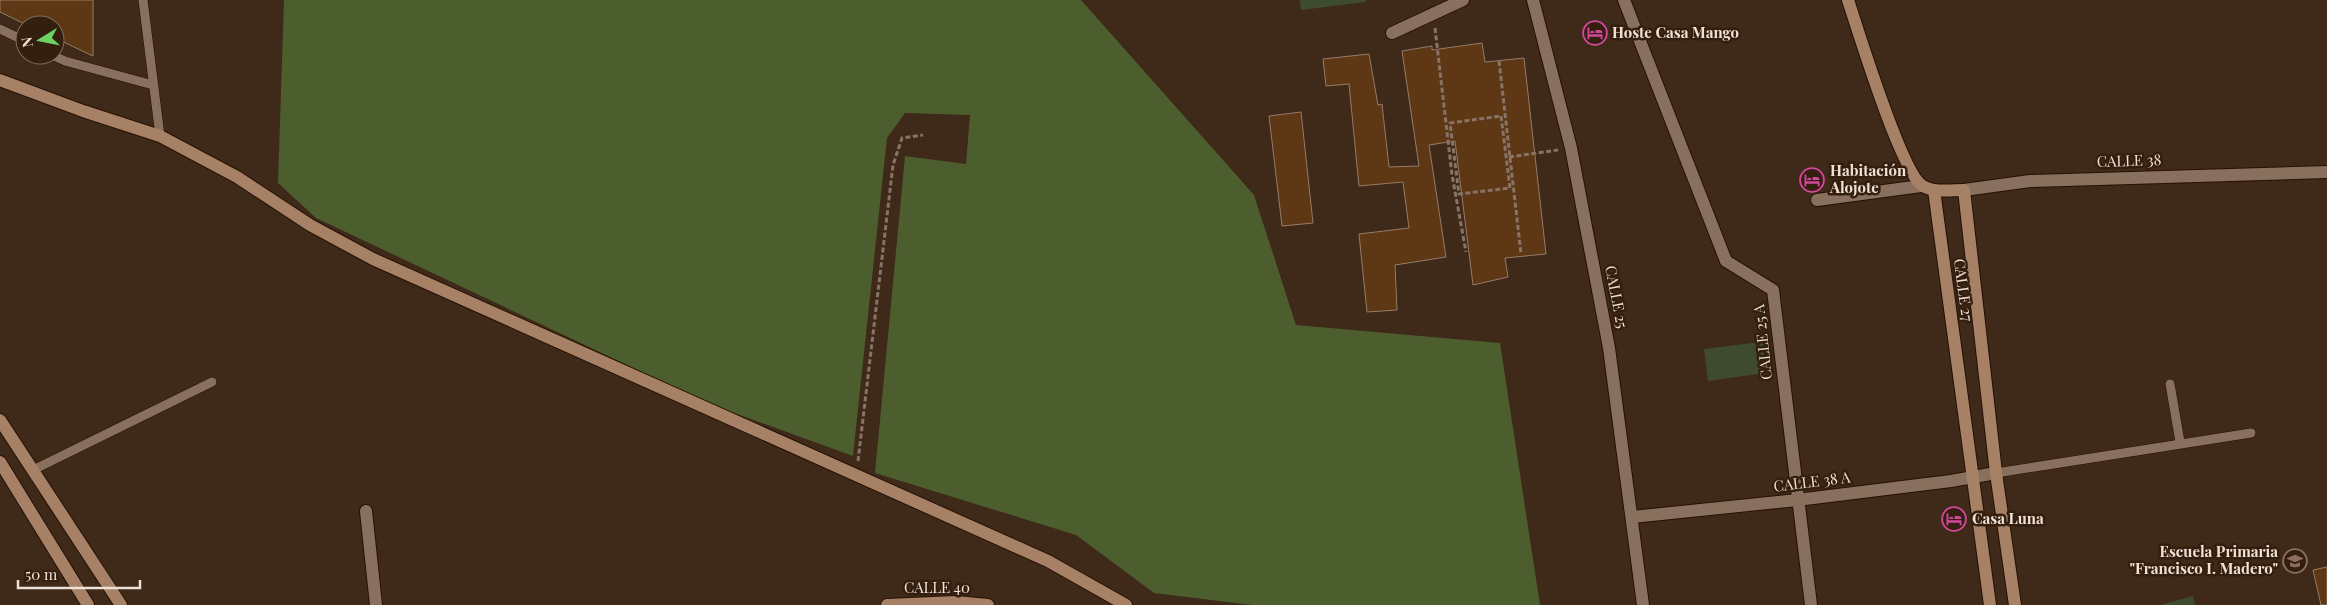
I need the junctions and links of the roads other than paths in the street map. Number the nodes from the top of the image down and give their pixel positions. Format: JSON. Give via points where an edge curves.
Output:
{"nodes":[{"id":1,"x":143,"y":0,"type":"edge"},
{"id":2,"x":1463,"y":0,"type":"edge"},
{"id":3,"x":1533,"y":0,"type":"edge"},
{"id":4,"x":1624,"y":0,"type":"edge"},
{"id":5,"x":1848,"y":0,"type":"edge"},
{"id":6,"x":0,"y":29,"type":"edge"},
{"id":7,"x":1392,"y":33,"type":"dead end"},
{"id":8,"x":15,"y":37,"type":"edge"},
{"id":9,"x":65,"y":62,"type":"edge"},
{"id":10,"x":0,"y":80,"type":"edge"},
{"id":11,"x":153,"y":85,"type":"junction"},
{"id":12,"x":160,"y":136,"type":"junction"},
{"id":13,"x":2327,"y":172,"type":"edge"},
{"id":14,"x":1921,"y":186,"type":"junction"},
{"id":15,"x":1934,"y":190,"type":"junction"},
{"id":16,"x":1964,"y":190,"type":"junction"},
{"id":17,"x":1817,"y":200,"type":"dead end"},
{"id":18,"x":212,"y":382,"type":"dead end"},
{"id":19,"x":2170,"y":384,"type":"dead end"},
{"id":20,"x":0,"y":420,"type":"edge"},
{"id":21,"x":2251,"y":433,"type":"dead end"},
{"id":22,"x":2180,"y":442,"type":"junction"},
{"id":23,"x":0,"y":462,"type":"edge"},
{"id":24,"x":33,"y":470,"type":"junction"},
{"id":25,"x":1996,"y":473,"type":"junction"},
{"id":26,"x":1972,"y":476,"type":"junction"},
{"id":27,"x":1797,"y":500,"type":"junction"},
{"id":28,"x":366,"y":511,"type":"dead end"},
{"id":29,"x":1632,"y":517,"type":"junction"},
{"id":30,"x":88,"y":605,"type":"edge"},
{"id":31,"x":122,"y":605,"type":"edge"},
{"id":32,"x":376,"y":605,"type":"edge"},
{"id":33,"x":887,"y":605,"type":"edge"},
{"id":34,"x":988,"y":605,"type":"edge"},
{"id":35,"x":1126,"y":605,"type":"edge"},
{"id":36,"x":1643,"y":605,"type":"edge"},
{"id":37,"x":1811,"y":605,"type":"edge"},
{"id":38,"x":1990,"y":605,"type":"edge"},
{"id":39,"x":2015,"y":605,"type":"edge"}],
"edges":[{"from":1,"to":11,"type":"lane"},
{"from":2,"to":7,"type":"street"},
{"from":3,"to":29,"type":"street","name":"CALLE 25","via":[[1571,148],[1610,348]]},
{"from":4,"to":27,"type":"street","name":"CALLE 25 A","via":[[1726,260],[1773,290]]},
{"from":5,"to":14,"type":"street","via":[[1902,156]]},
{"from":6,"to":8,"type":"lane"},
{"from":9,"to":11,"type":"lane"},
{"from":10,"to":12,"type":"street"},
{"from":11,"to":12,"type":"lane"},
{"from":12,"to":35,"type":"street","via":[[237,177],[310,225],[373,259],[1048,561]]},
{"from":13,"to":16,"type":"street","name":"CALLE 38","via":[[2030,181]]},
{"from":14,"to":15,"type":"street"},
{"from":14,"to":17,"type":"street"},
{"from":15,"to":16,"type":"street","name":"CALLE 38"},
{"from":15,"to":26,"type":"street","name":"CALLE 27"},
{"from":16,"to":25,"type":"street","name":"CALLE 27"},
{"from":18,"to":24,"type":"lane"},
{"from":19,"to":22,"type":"lane"},
{"from":20,"to":24,"type":"street"},
{"from":21,"to":22,"type":"lane"},
{"from":22,"to":25,"type":"lane"},
{"from":23,"to":30,"type":"street"},
{"from":24,"to":31,"type":"street"},
{"from":25,"to":26,"type":"street","name":"CALLE 38 A"},
{"from":25,"to":39,"type":"street","name":"CALLE 27"},
{"from":26,"to":27,"type":"street","name":"CALLE 38 A","via":[[1950,482]]},
{"from":26,"to":38,"type":"street","name":"CALLE 27"},
{"from":27,"to":29,"type":"street","name":"CALLE 38 A"},
{"from":27,"to":37,"type":"street","name":"CALLE 25 A"},
{"from":28,"to":32,"type":"street"},
{"from":29,"to":36,"type":"street","name":"CALLE 25"},
{"from":33,"to":34,"type":"street","name":"CALLE 40","via":[[956,602]]}]}
